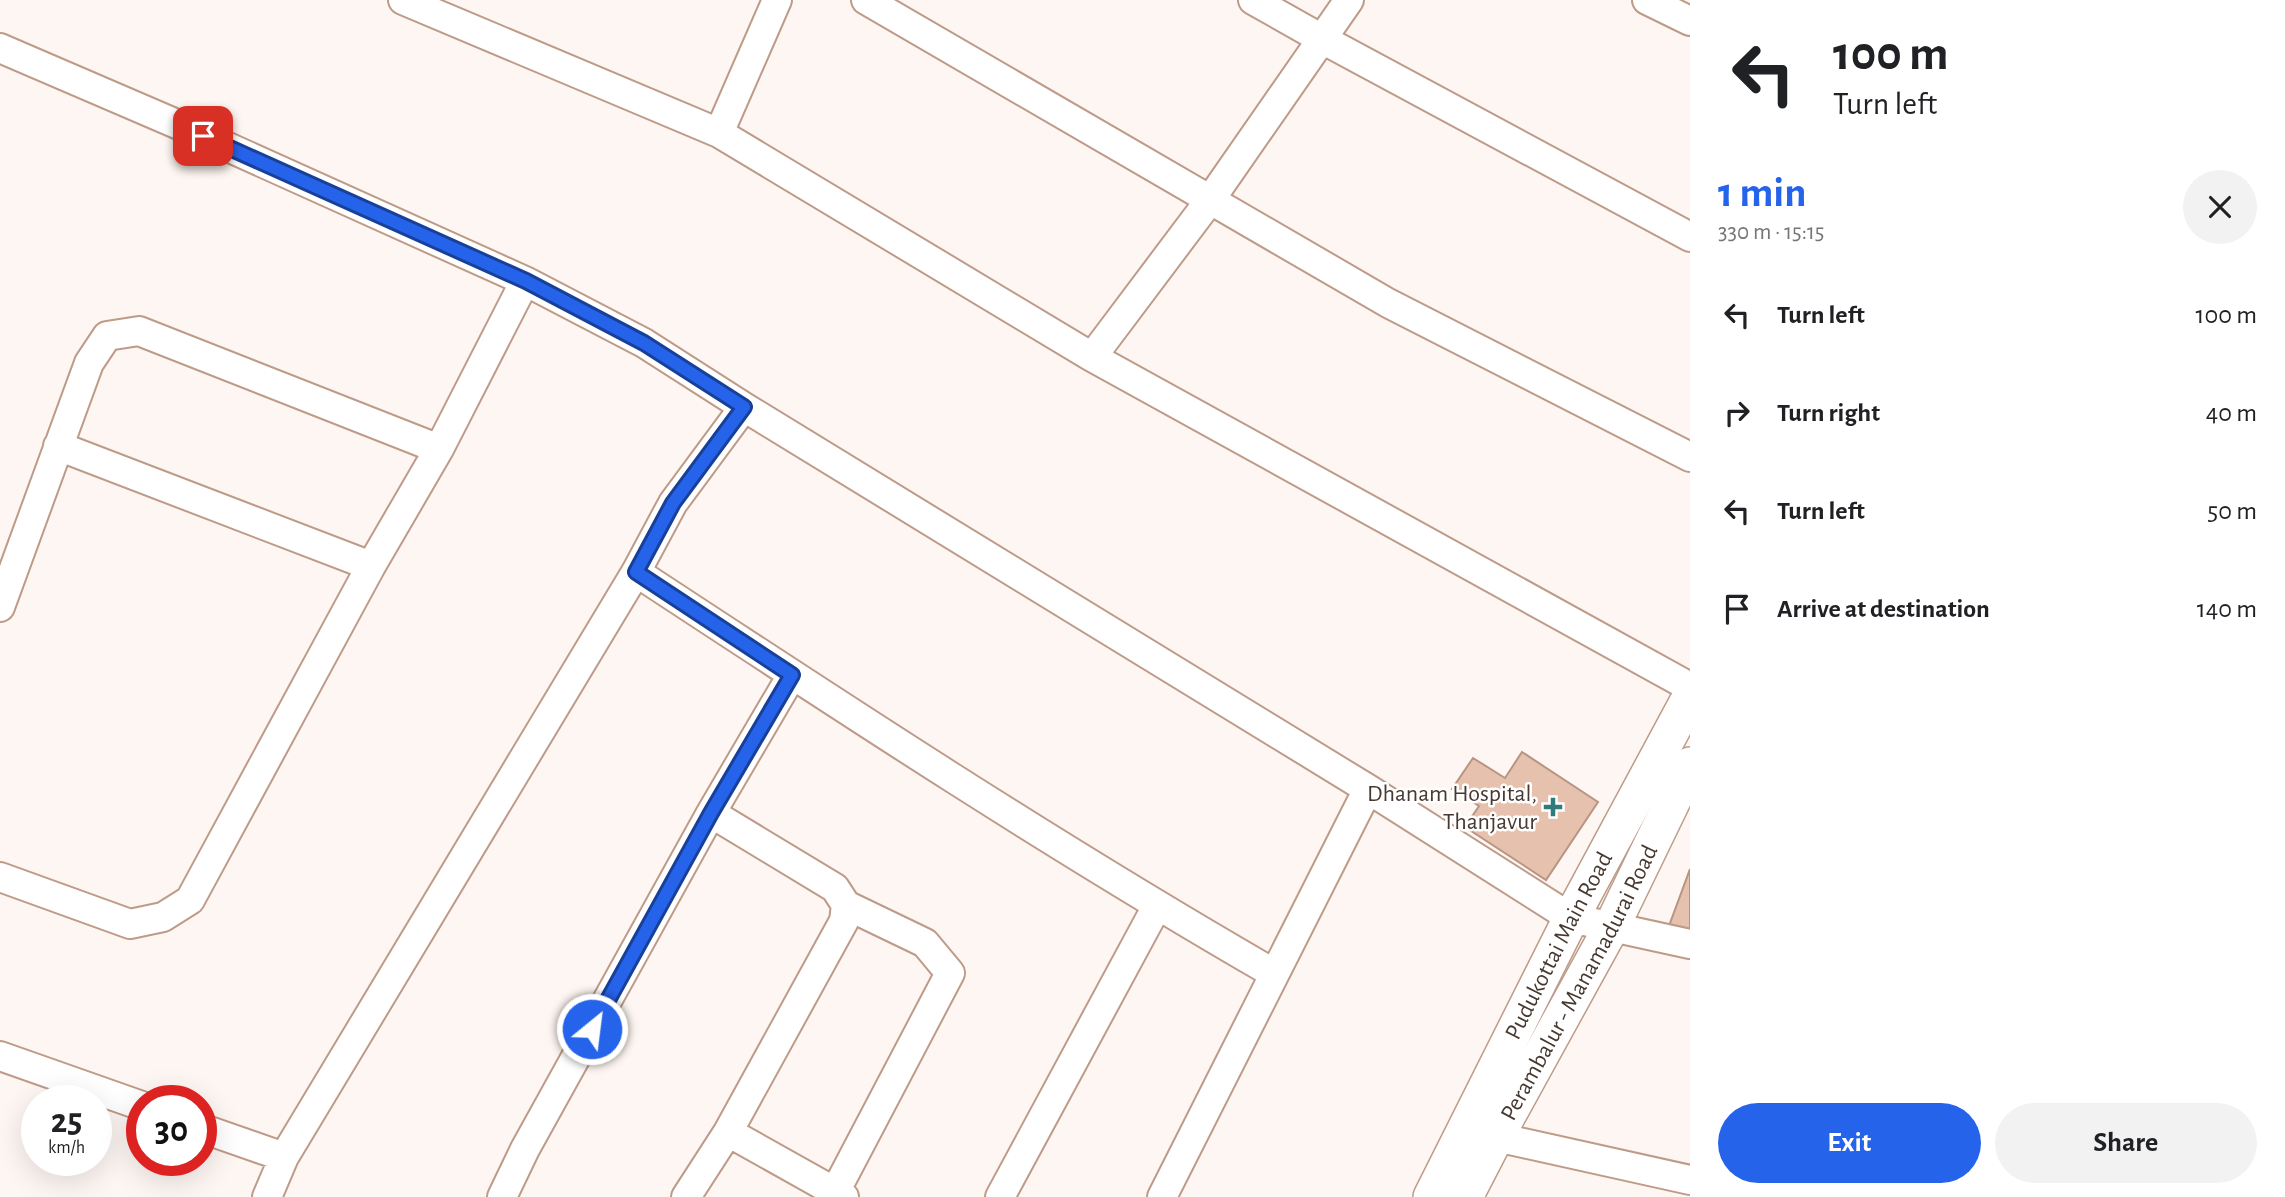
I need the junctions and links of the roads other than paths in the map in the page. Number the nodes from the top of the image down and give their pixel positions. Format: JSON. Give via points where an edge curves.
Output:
{"nodes":[{"id":1,"x":403,"y":0,"type":"edge"},
{"id":2,"x":777,"y":0,"type":"edge"},
{"id":3,"x":866,"y":0,"type":"edge"},
{"id":4,"x":1254,"y":0,"type":"edge"},
{"id":5,"x":1349,"y":0,"type":"edge"},
{"id":6,"x":1647,"y":0,"type":"edge"},
{"id":7,"x":1690,"y":21,"type":"edge"},
{"id":8,"x":1322,"y":40,"type":"junction"},
{"id":9,"x":2,"y":56,"type":"edge"},
{"id":10,"x":719,"y":133,"type":"junction"},
{"id":11,"x":1210,"y":200,"type":"junction"},
{"id":12,"x":1690,"y":237,"type":"edge"},
{"id":13,"x":526,"y":281,"type":"junction"},
{"id":14,"x":1091,"y":357,"type":"junction"},
{"id":15,"x":744,"y":407,"type":"junction"},
{"id":16,"x":58,"y":446,"type":"junction"},
{"id":17,"x":439,"y":449,"type":"junction"},
{"id":18,"x":1690,"y":457,"type":"edge"},
{"id":19,"x":371,"y":566,"type":"junction"},
{"id":20,"x":636,"y":572,"type":"junction"},
{"id":21,"x":0,"y":607,"type":"edge"},
{"id":22,"x":792,"y":675,"type":"junction"},
{"id":23,"x":1690,"y":687,"type":"edge"},
{"id":24,"x":1690,"y":697,"type":"edge"},
{"id":25,"x":1690,"y":765,"type":"edge"},
{"id":26,"x":1368,"y":789,"type":"junction"},
{"id":27,"x":711,"y":813,"type":"junction"},
{"id":28,"x":0,"y":877,"type":"edge"},
{"id":29,"x":846,"y":905,"type":"junction"},
{"id":30,"x":1157,"y":906,"type":"junction"},
{"id":31,"x":1571,"y":918,"type":"junction"},
{"id":32,"x":1612,"y":926,"type":"junction"},
{"id":33,"x":1690,"y":944,"type":"edge"},
{"id":34,"x":1273,"y":974,"type":"junction"},
{"id":35,"x":0,"y":1056,"type":"edge"},
{"id":36,"x":126,"y":1101,"type":"edge"},
{"id":37,"x":728,"y":1132,"type":"junction"},
{"id":38,"x":217,"y":1134,"type":"edge"},
{"id":39,"x":1496,"y":1136,"type":"junction"},
{"id":40,"x":284,"y":1157,"type":"junction"},
{"id":41,"x":1690,"y":1180,"type":"edge"},
{"id":42,"x":840,"y":1195,"type":"edge"},
{"id":43,"x":267,"y":1197,"type":"edge"},
{"id":44,"x":502,"y":1197,"type":"edge"},
{"id":45,"x":687,"y":1197,"type":"edge"},
{"id":46,"x":1000,"y":1197,"type":"edge"},
{"id":47,"x":1162,"y":1197,"type":"edge"},
{"id":48,"x":1431,"y":1197,"type":"edge"},
{"id":49,"x":1465,"y":1197,"type":"edge"}],
"edges":[{"from":1,"to":10,"type":"street"},
{"from":2,"to":10,"type":"street"},
{"from":3,"to":11,"type":"street"},
{"from":4,"to":8,"type":"street"},
{"from":5,"to":8,"type":"street"},
{"from":6,"to":7,"type":"street"},
{"from":8,"to":11,"type":"street"},
{"from":8,"to":12,"type":"street"},
{"from":9,"to":13,"type":"street","via":[[179,125]]},
{"from":10,"to":14,"type":"street"},
{"from":11,"to":14,"type":"street"},
{"from":11,"to":18,"type":"street","via":[[1388,303]]},
{"from":13,"to":15,"type":"street","via":[[644,343]]},
{"from":13,"to":17,"type":"street"},
{"from":14,"to":23,"type":"street"},
{"from":15,"to":20,"type":"street","via":[[673,503]]},
{"from":15,"to":26,"type":"street"},
{"from":16,"to":17,"type":"street","via":[[89,363],[107,336],[139,331]]},
{"from":16,"to":19,"type":"street"},
{"from":16,"to":21,"type":"street"},
{"from":17,"to":19,"type":"street"},
{"from":19,"to":28,"type":"street","via":[[190,900],[163,918],[130,924]]},
{"from":20,"to":22,"type":"street"},
{"from":20,"to":40,"type":"street"},
{"from":22,"to":27,"type":"street"},
{"from":22,"to":30,"type":"street"},
{"from":24,"to":31,"type":"main road","name":"Pudukottai Main Road"},
{"from":25,"to":32,"type":"main road","name":"Perambalur - Manamadurai Road"},
{"from":26,"to":31,"type":"street"},
{"from":26,"to":34,"type":"street"},
{"from":27,"to":29,"type":"street","via":[[835,888]]},
{"from":27,"to":44,"type":"street"},
{"from":29,"to":37,"type":"street","via":[[844,922]]},
{"from":29,"to":42,"type":"street","via":[[926,943],[950,973]]},
{"from":30,"to":34,"type":"street"},
{"from":30,"to":46,"type":"street"},
{"from":31,"to":32,"type":"street"},
{"from":31,"to":48,"type":"main road","name":"Pudukottai Main Road"},
{"from":32,"to":33,"type":"street"},
{"from":32,"to":39,"type":"main road","name":"Perambalur - Manamadurai Road"},
{"from":34,"to":47,"type":"street"},
{"from":35,"to":36,"type":"street"},
{"from":37,"to":42,"type":"street"},
{"from":37,"to":45,"type":"street"},
{"from":38,"to":40,"type":"street"},
{"from":39,"to":41,"type":"street"},
{"from":39,"to":49,"type":"main road","name":"Perambalur - Manamadurai Road"},
{"from":40,"to":43,"type":"street"}]}
